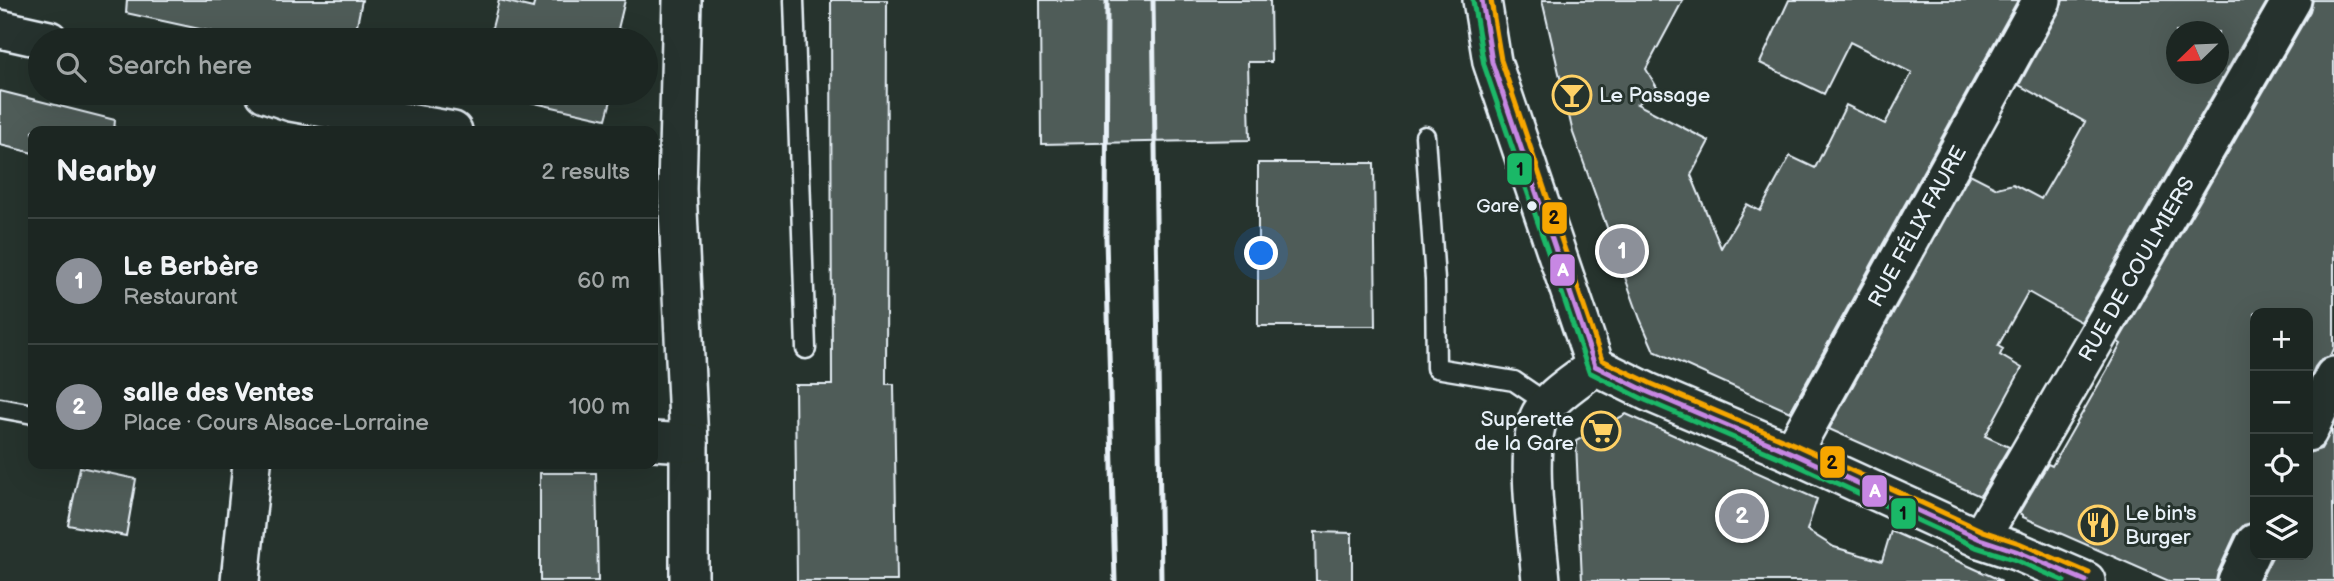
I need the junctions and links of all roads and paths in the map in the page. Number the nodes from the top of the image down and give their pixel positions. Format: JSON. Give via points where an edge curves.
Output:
{"nodes":[{"id":1,"x":681,"y":0,"type":"edge"},
{"id":2,"x":794,"y":0,"type":"edge"},
{"id":3,"x":1482,"y":0,"type":"edge"},
{"id":4,"x":2042,"y":0,"type":"edge"},
{"id":5,"x":2292,"y":0,"type":"edge"},
{"id":6,"x":0,"y":29,"type":"edge"},
{"id":7,"x":28,"y":35,"type":"edge"},
{"id":8,"x":281,"y":109,"type":"edge"},
{"id":9,"x":414,"y":126,"type":"edge"},
{"id":10,"x":1426,"y":136,"type":"dead end"},
{"id":11,"x":665,"y":186,"type":"edge"},
{"id":12,"x":806,"y":349,"type":"dead end"},
{"id":13,"x":1595,"y":366,"type":"junction"},
{"id":14,"x":2334,"y":376,"type":"edge"},
{"id":15,"x":1548,"y":404,"type":"junction"},
{"id":16,"x":0,"y":408,"type":"edge"},
{"id":17,"x":28,"y":413,"type":"edge"},
{"id":18,"x":2313,"y":421,"type":"edge"},
{"id":19,"x":658,"y":441,"type":"edge"},
{"id":20,"x":690,"y":443,"type":"junction"},
{"id":21,"x":1791,"y":453,"type":"junction"},
{"id":22,"x":251,"y":469,"type":"edge"},
{"id":23,"x":1980,"y":539,"type":"junction"},
{"id":24,"x":2250,"y":554,"type":"edge"},
{"id":25,"x":240,"y":581,"type":"edge"},
{"id":26,"x":689,"y":581,"type":"edge"},
{"id":27,"x":1541,"y":581,"type":"edge"},
{"id":28,"x":2086,"y":581,"type":"edge"},
{"id":29,"x":2237,"y":581,"type":"edge"}],
"edges":[{"from":1,"to":11,"type":"street"},
{"from":2,"to":12,"type":"lane"},
{"from":3,"to":13,"type":"street","via":[[1492,62]]},
{"from":4,"to":21,"type":"street","name":"RUE FÉLIX FAURE"},
{"from":5,"to":23,"type":"street","name":"RUE DE COULMIERS"},
{"from":6,"to":7,"type":"street"},
{"from":8,"to":9,"type":"street"},
{"from":10,"to":15,"type":"lane","via":[[1436,368],[1514,381]]},
{"from":11,"to":20,"type":"street"},
{"from":13,"to":15,"type":"street"},
{"from":13,"to":21,"type":"street"},
{"from":14,"to":18,"type":"street"},
{"from":15,"to":27,"type":"street","via":[[1539,418],[1532,458]]},
{"from":16,"to":17,"type":"lane"},
{"from":19,"to":20,"type":"street"},
{"from":20,"to":26,"type":"street"},
{"from":21,"to":23,"type":"street"},
{"from":22,"to":25,"type":"street"},
{"from":23,"to":28,"type":"street"},
{"from":24,"to":29,"type":"street"}]}
